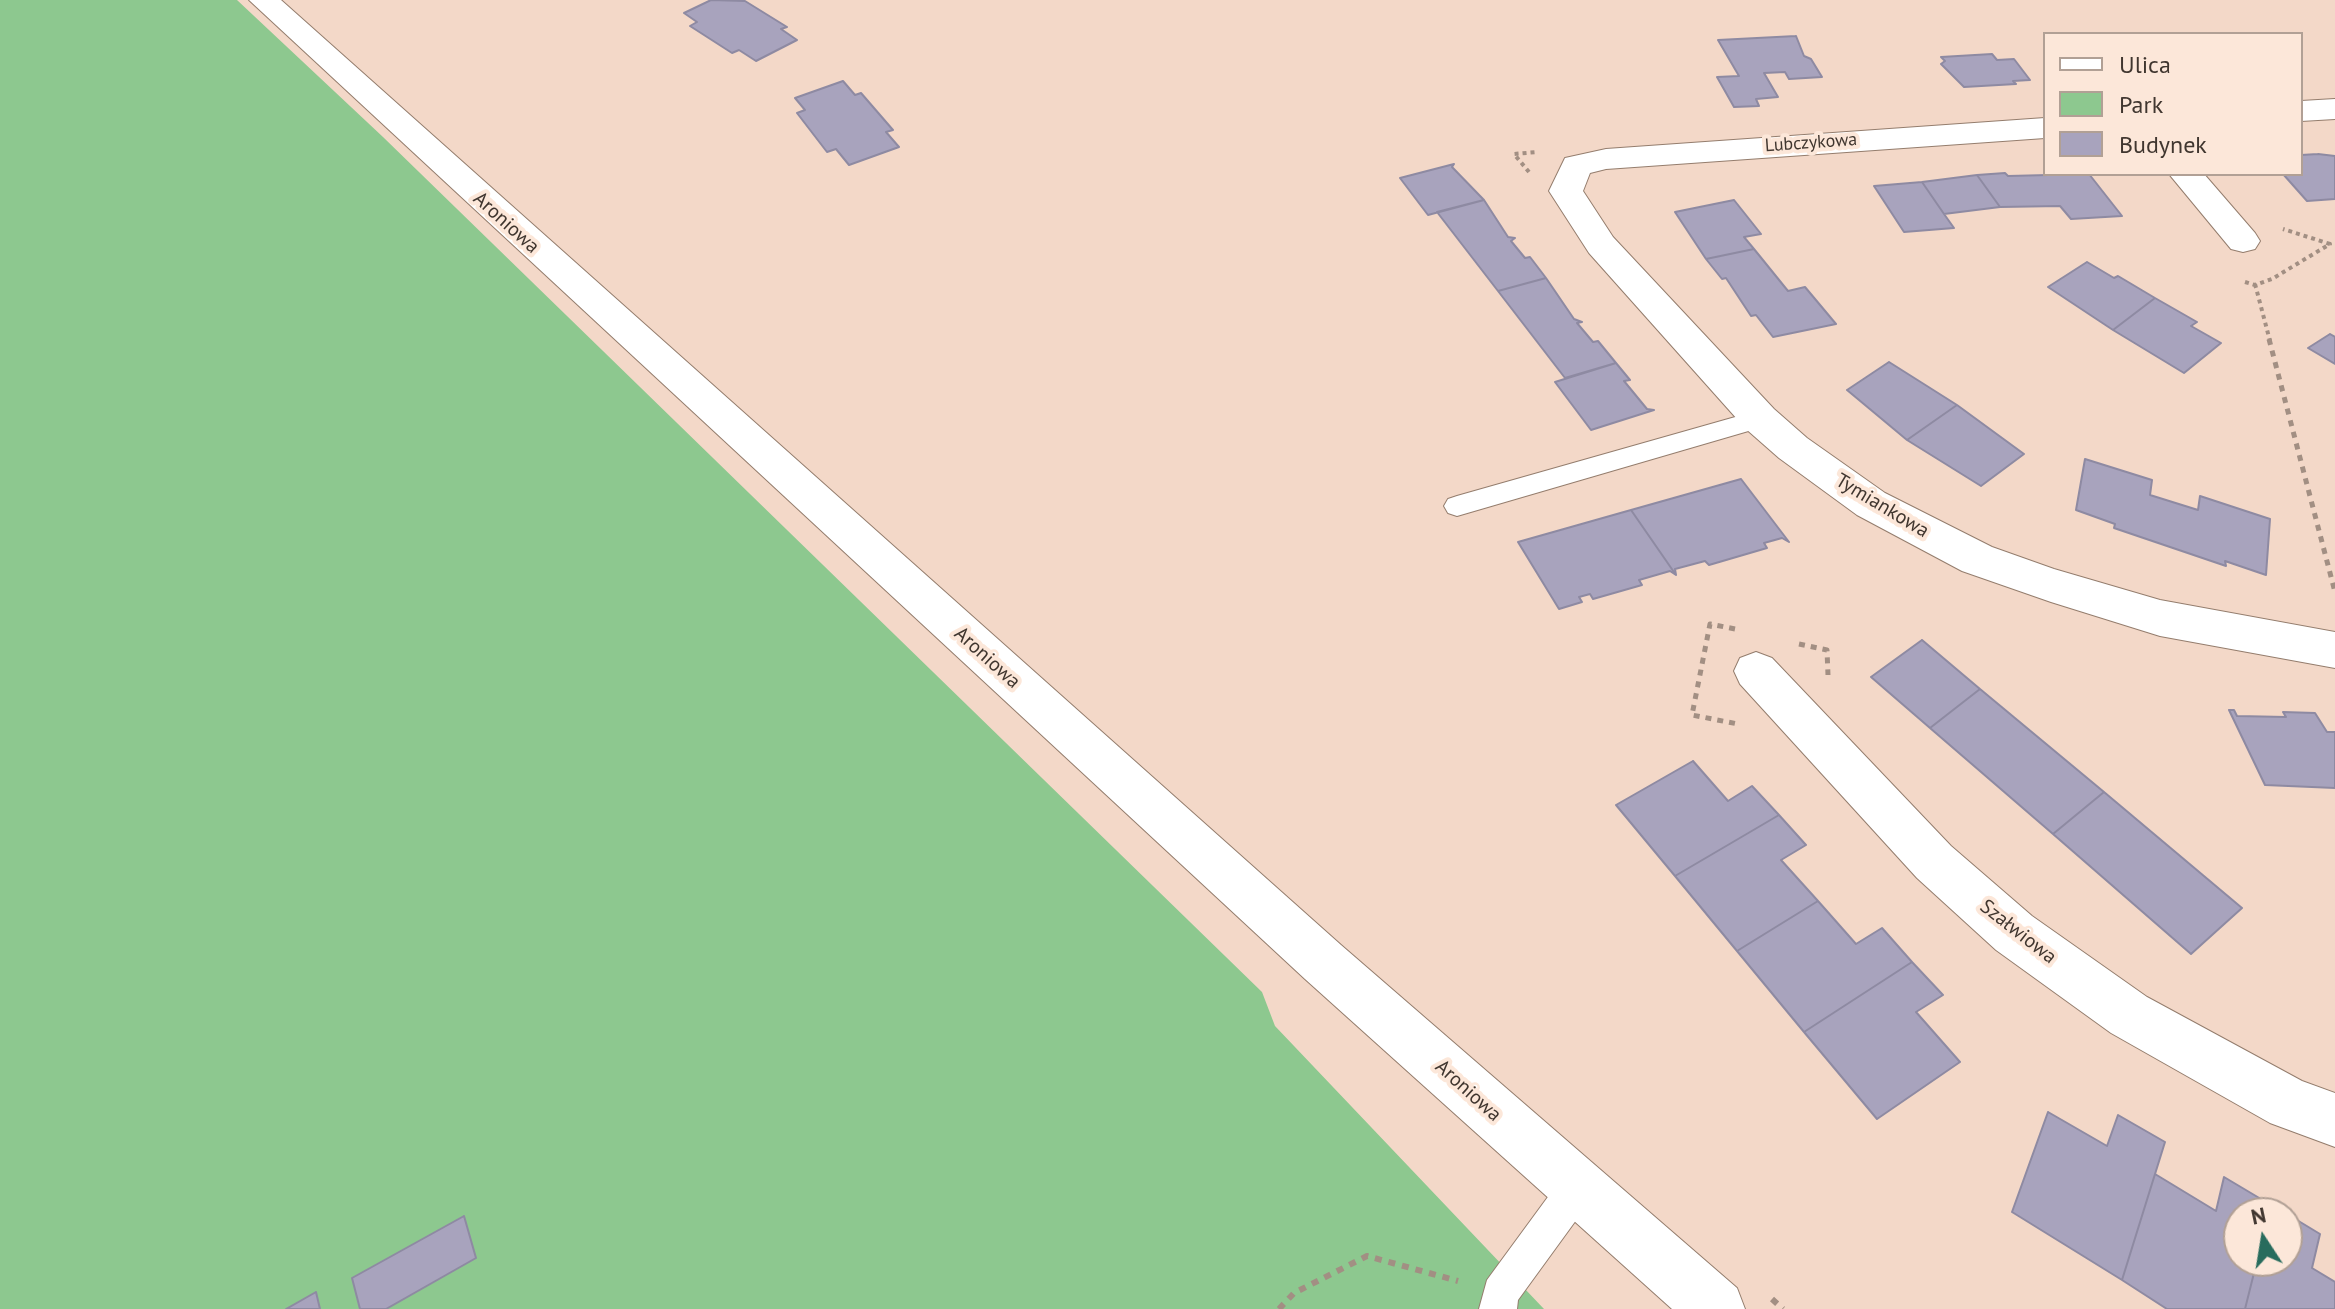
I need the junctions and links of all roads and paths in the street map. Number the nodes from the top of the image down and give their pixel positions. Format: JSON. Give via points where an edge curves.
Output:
{"nodes":[{"id":1,"x":264,"y":0,"type":"edge"},
{"id":2,"x":2335,"y":109,"type":"edge"},
{"id":3,"x":2303,"y":111,"type":"edge"},
{"id":4,"x":2043,"y":128,"type":"edge"},
{"id":5,"x":1561,"y":158,"type":"junction"},
{"id":6,"x":2188,"y":176,"type":"edge"},
{"id":7,"x":1534,"y":178,"type":"dead end"},
{"id":8,"x":2243,"y":241,"type":"joint"},
{"id":9,"x":1760,"y":419,"type":"junction"},
{"id":10,"x":1457,"y":506,"type":"dead end"},
{"id":11,"x":2335,"y":592,"type":"edge"},
{"id":12,"x":2335,"y":650,"type":"edge"},
{"id":13,"x":1756,"y":671,"type":"dead end"},
{"id":14,"x":2335,"y":1120,"type":"edge"},
{"id":15,"x":1577,"y":1188,"type":"junction"},
{"id":16,"x":1499,"y":1301,"type":"edge"},
{"id":17,"x":1279,"y":1309,"type":"edge"},
{"id":18,"x":1716,"y":1309,"type":"edge"}],
"edges":[{"from":1,"to":15,"type":"street","name":"Aroniowa"},
{"from":2,"to":3,"type":"street"},
{"from":4,"to":5,"type":"street","name":"Lubczykowa"},
{"from":5,"to":7,"type":"path","via":[[1514,154]]},
{"from":5,"to":9,"type":"street","name":"Tymiankowa","via":[[1566,191],[1601,245]]},
{"from":6,"to":8,"type":"street"},
{"from":8,"to":11,"type":"path"},
{"from":9,"to":10,"type":"lane"},
{"from":9,"to":12,"type":"street","name":"Tymiankowa","via":[[1871,504],[1977,559],[2160,618]]},
{"from":13,"to":14,"type":"street","name":"Szałwiowa","via":[[1934,862],[2014,933],[2129,1015],[2289,1104]]},
{"from":15,"to":16,"type":"lane"},
{"from":15,"to":18,"type":"street","name":"Aroniowa"},
{"from":16,"to":17,"type":"path","via":[[1367,1256],[1294,1293]]}]}
